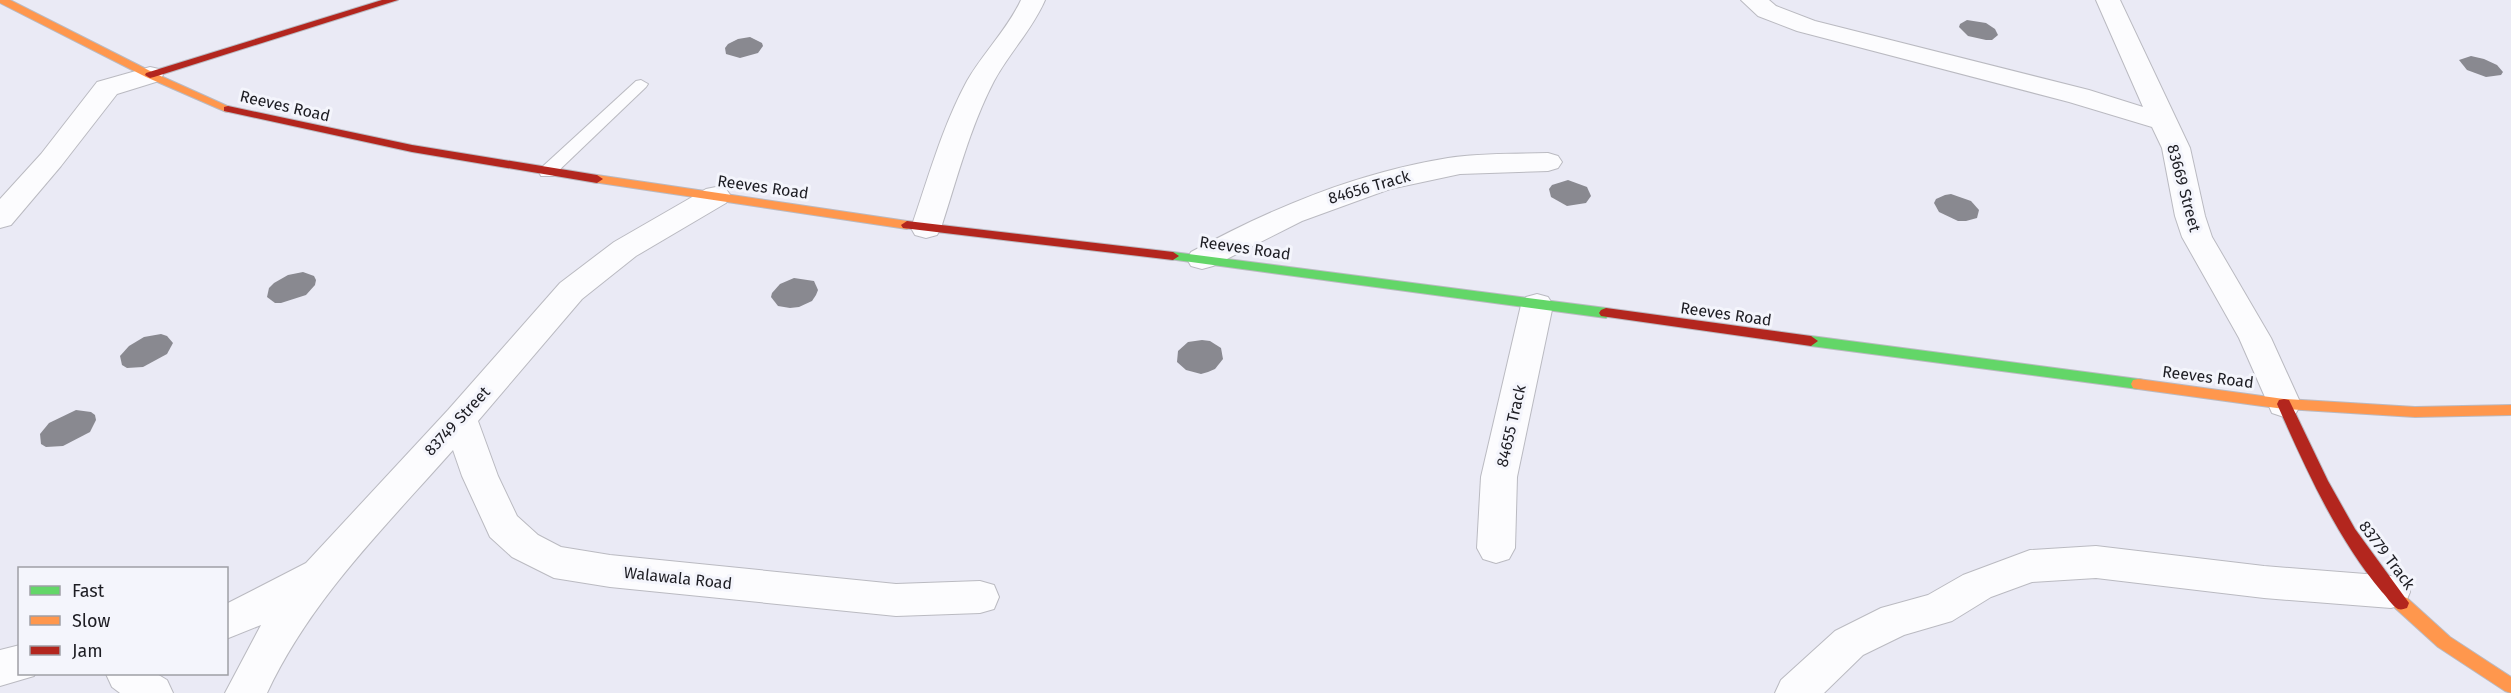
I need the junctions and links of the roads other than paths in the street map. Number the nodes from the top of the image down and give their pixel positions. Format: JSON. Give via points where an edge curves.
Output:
{"nodes":[{"id":1,"x":2,"y":0,"type":"edge"},
{"id":2,"x":393,"y":0,"type":"edge"},
{"id":3,"x":1033,"y":0,"type":"edge"},
{"id":4,"x":1753,"y":0,"type":"edge"},
{"id":5,"x":2108,"y":0,"type":"edge"},
{"id":6,"x":150,"y":75,"type":"junction"},
{"id":7,"x":641,"y":84,"type":"dead end"},
{"id":8,"x":2162,"y":121,"type":"junction"},
{"id":9,"x":1548,"y":162,"type":"dead end"},
{"id":10,"x":547,"y":172,"type":"junction"},
{"id":11,"x":716,"y":196,"type":"junction"},
{"id":12,"x":0,"y":218,"type":"edge"},
{"id":13,"x":926,"y":228,"type":"junction"},
{"id":14,"x":1202,"y":259,"type":"junction"},
{"id":15,"x":1537,"y":305,"type":"junction"},
{"id":16,"x":2284,"y":404,"type":"junction"},
{"id":17,"x":2511,"y":410,"type":"edge"},
{"id":18,"x":460,"y":419,"type":"junction"},
{"id":19,"x":1496,"y":548,"type":"dead end"},
{"id":20,"x":321,"y":572,"type":"junction"},
{"id":21,"x":2391,"y":592,"type":"junction"},
{"id":22,"x":980,"y":597,"type":"dead end"},
{"id":23,"x":228,"y":621,"type":"edge"},
{"id":24,"x":18,"y":664,"type":"edge"},
{"id":25,"x":0,"y":668,"type":"edge"},
{"id":26,"x":127,"y":675,"type":"edge"},
{"id":27,"x":2511,"y":686,"type":"edge"},
{"id":28,"x":152,"y":693,"type":"edge"},
{"id":29,"x":246,"y":693,"type":"edge"},
{"id":30,"x":1796,"y":693,"type":"edge"}],
"edges":[{"from":1,"to":6,"type":"street","name":"Reeves Road"},
{"from":2,"to":6,"type":"street"},
{"from":3,"to":13,"type":"street","via":[[982,80]]},
{"from":4,"to":8,"type":"street","via":[[1767,11],[1806,27]]},
{"from":5,"to":8,"type":"street","name":"83669 Street"},
{"from":6,"to":10,"type":"street","name":"Reeves Road","via":[[226,109],[319,132]]},
{"from":6,"to":12,"type":"street","via":[[107,88]]},
{"from":7,"to":10,"type":"lane"},
{"from":8,"to":16,"type":"street","name":"83669 Street","via":[[2176,148],[2195,235],[2249,326]]},
{"from":9,"to":14,"type":"street","name":"84656 Track","via":[[1450,167],[1375,183],[1295,212]]},
{"from":10,"to":11,"type":"street","name":"Reeves Road"},
{"from":11,"to":13,"type":"street","name":"Reeves Road"},
{"from":11,"to":18,"type":"street","name":"83749 Street","via":[[633,244],[571,291]]},
{"from":13,"to":14,"type":"street","name":"Reeves Road"},
{"from":14,"to":15,"type":"street","name":"Reeves Road"},
{"from":15,"to":16,"type":"street","name":"Reeves Road"},
{"from":15,"to":19,"type":"street","name":"84655 Track","via":[[1499,477]]},
{"from":16,"to":17,"type":"street","name":"Reeves Road","via":[[2415,412]]},
{"from":16,"to":21,"type":"street","name":"83779 Track","via":[[2324,492]]},
{"from":18,"to":20,"type":"street","name":"83749 Street"},
{"from":18,"to":22,"type":"street","name":"Walawala Road","via":[[503,526],[525,546],[554,562],[896,600]]},
{"from":20,"to":23,"type":"street"},
{"from":20,"to":29,"type":"street","name":"83749 Street","via":[[271,642]]},
{"from":21,"to":27,"type":"street","name":"83779 Track","via":[[2435,635]]},
{"from":21,"to":30,"type":"street","via":[[2096,562],[2030,566],[1977,586],[1938,609],[1895,620],[1849,643]]},
{"from":24,"to":25,"type":"street"},
{"from":26,"to":28,"type":"street"}]}
